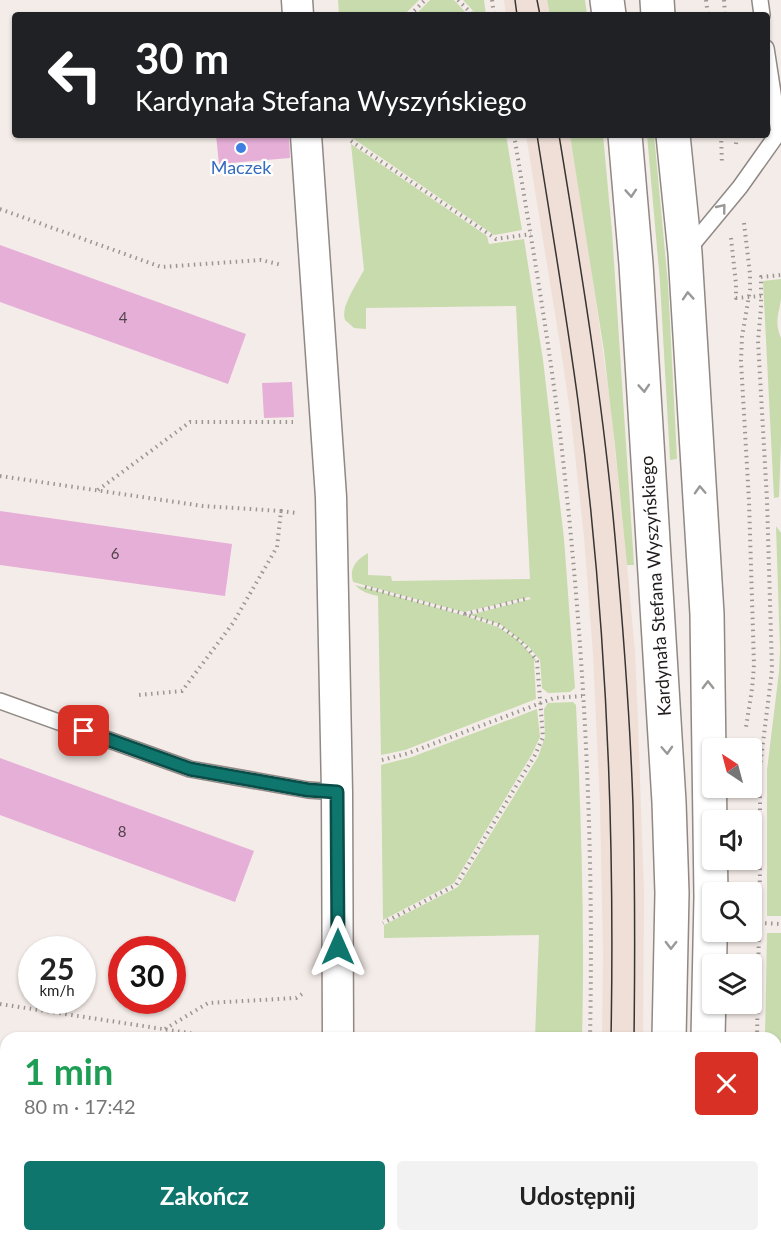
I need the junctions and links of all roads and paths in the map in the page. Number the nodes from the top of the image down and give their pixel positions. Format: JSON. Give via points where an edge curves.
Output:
{"nodes":[{"id":1,"x":425,"y":0,"type":"edge"},
{"id":2,"x":458,"y":0,"type":"edge"},
{"id":3,"x":413,"y":12,"type":"edge"},
{"id":4,"x":470,"y":12,"type":"edge"},
{"id":5,"x":770,"y":74,"type":"edge"},
{"id":6,"x":306,"y":138,"type":"edge"},
{"id":7,"x":515,"y":138,"type":"edge"},
{"id":8,"x":625,"y":138,"type":"edge"},
{"id":9,"x":673,"y":138,"type":"edge"},
{"id":10,"x":737,"y":138,"type":"edge"},
{"id":11,"x":351,"y":141,"type":"dead end"},
{"id":12,"x":740,"y":187,"type":"junction"},
{"id":13,"x":0,"y":209,"type":"edge"},
{"id":14,"x":531,"y":234,"type":"junction"},
{"id":15,"x":685,"y":254,"type":"junction"},
{"id":16,"x":288,"y":266,"type":"dead end"},
{"id":17,"x":781,"y":274,"type":"edge"},
{"id":18,"x":302,"y":422,"type":"dead end"},
{"id":19,"x":0,"y":476,"type":"edge"},
{"id":20,"x":97,"y":491,"type":"junction"},
{"id":21,"x":365,"y":587,"type":"dead end"},
{"id":22,"x":529,"y":598,"type":"dead end"},
{"id":23,"x":465,"y":614,"type":"junction"},
{"id":24,"x":139,"y":695,"type":"dead end"},
{"id":25,"x":582,"y":696,"type":"junction"},
{"id":26,"x":0,"y":701,"type":"edge"},
{"id":27,"x":540,"y":703,"type":"junction"},
{"id":28,"x":746,"y":732,"type":"dead end"},
{"id":29,"x":382,"y":760,"type":"dead end"},
{"id":30,"x":337,"y":792,"type":"junction"},
{"id":31,"x":759,"y":882,"type":"edge"},
{"id":32,"x":383,"y":923,"type":"dead end"},
{"id":33,"x":762,"y":923,"type":"edge"},
{"id":34,"x":781,"y":924,"type":"edge"},
{"id":35,"x":759,"y":942,"type":"edge"},
{"id":36,"x":306,"y":992,"type":"dead end"},
{"id":37,"x":0,"y":1004,"type":"edge"},
{"id":38,"x":165,"y":1029,"type":"junction"},
{"id":39,"x":183,"y":1032,"type":"edge"},
{"id":40,"x":338,"y":1032,"type":"edge"},
{"id":41,"x":590,"y":1032,"type":"edge"},
{"id":42,"x":669,"y":1032,"type":"edge"},
{"id":43,"x":708,"y":1032,"type":"edge"},
{"id":44,"x":757,"y":1032,"type":"edge"}],
"edges":[{"from":1,"to":3,"type":"path"},
{"from":2,"to":4,"type":"path"},
{"from":5,"to":12,"type":"lane","via":[[779,132]]},
{"from":6,"to":30,"type":"street","via":[[332,497]]},
{"from":7,"to":14,"type":"path"},
{"from":8,"to":42,"type":"main road","name":"Kardynała Stefana Wyszyńskiego","one_way":true,"via":[[669,802]]},
{"from":9,"to":15,"type":"main road"},
{"from":10,"to":12,"type":"path"},
{"from":11,"to":14,"type":"path","via":[[496,239]]},
{"from":15,"to":12,"type":"lane","one_way":true},
{"from":12,"to":28,"type":"path","via":[[750,274],[741,349],[754,665]]},
{"from":13,"to":16,"type":"path","via":[[161,267],[261,260]]},
{"from":14,"to":25,"type":"path","via":[[565,478]]},
{"from":43,"to":15,"type":"main road","one_way":true,"via":[[711,875],[707,614]]},
{"from":17,"to":31,"type":"path","via":[[761,277],[758,341],[772,670],[761,748]]},
{"from":18,"to":20,"type":"path","via":[[190,422]]},
{"from":19,"to":20,"type":"path"},
{"from":20,"to":24,"type":"path","via":[[203,506],[281,511],[277,547],[233,623],[182,691]]},
{"from":21,"to":23,"type":"path"},
{"from":22,"to":23,"type":"path"},
{"from":23,"to":27,"type":"path","via":[[499,626],[530,651],[537,660]]},
{"from":25,"to":27,"type":"path"},
{"from":25,"to":41,"type":"path","via":[[591,895]]},
{"from":26,"to":30,"type":"lane","via":[[190,769]]},
{"from":27,"to":29,"type":"path"},
{"from":27,"to":32,"type":"path","via":[[543,737],[535,755],[456,885]]},
{"from":30,"to":40,"type":"street"},
{"from":33,"to":34,"type":"path"},
{"from":35,"to":44,"type":"path"},
{"from":36,"to":38,"type":"path","via":[[296,998],[208,1003]]},
{"from":37,"to":38,"type":"path"},
{"from":38,"to":39,"type":"path"}]}
